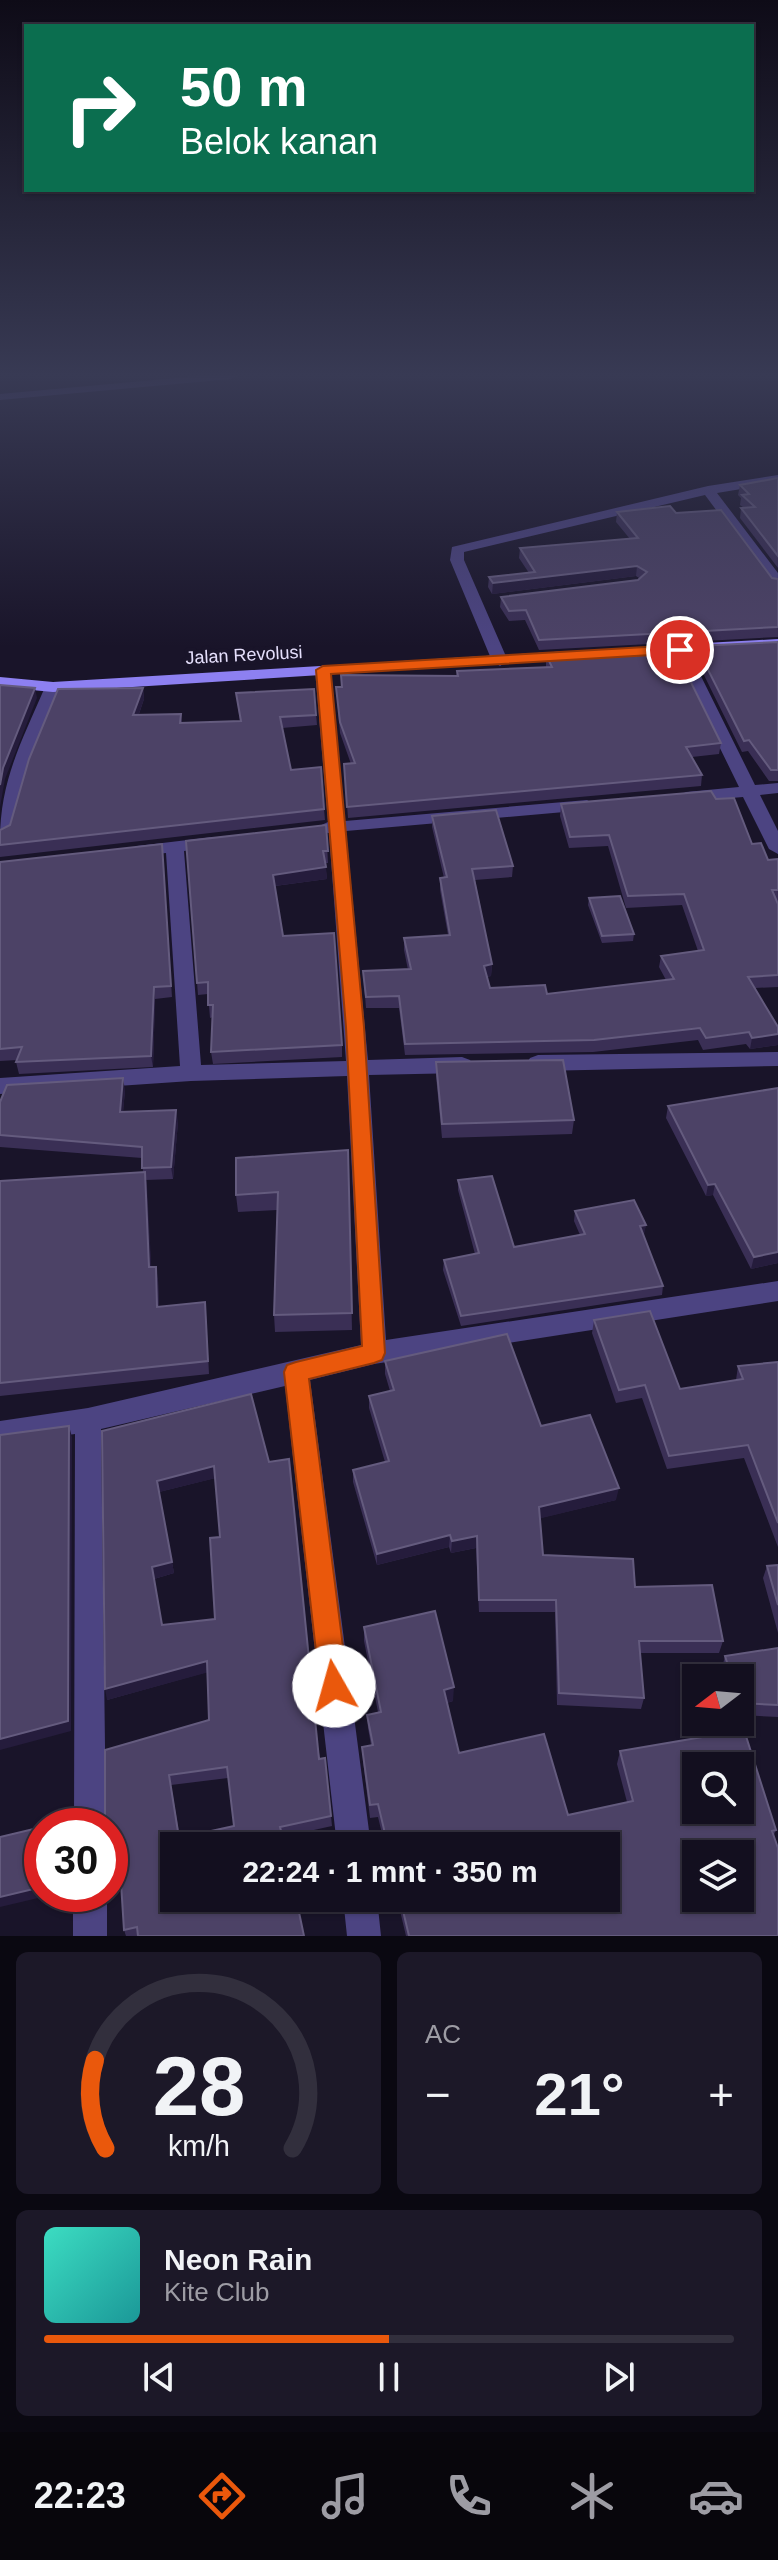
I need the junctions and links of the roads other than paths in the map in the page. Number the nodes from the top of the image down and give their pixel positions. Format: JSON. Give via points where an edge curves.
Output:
{"nodes":[{"id":1,"x":778,"y":479,"type":"edge"},
{"id":2,"x":708,"y":490,"type":"junction"},
{"id":3,"x":778,"y":583,"type":"edge"},
{"id":4,"x":778,"y":644,"type":"edge"},
{"id":5,"x":680,"y":650,"type":"junction"},
{"id":6,"x":635,"y":652,"type":"edge"},
{"id":7,"x":590,"y":655,"type":"edge"},
{"id":8,"x":500,"y":661,"type":"junction"},
{"id":9,"x":323,"y":670,"type":"junction"},
{"id":10,"x":0,"y":682,"type":"edge"},
{"id":11,"x":53,"y":687,"type":"junction"},
{"id":12,"x":0,"y":767,"type":"edge"},
{"id":13,"x":19,"y":769,"type":"junction"},
{"id":14,"x":778,"y":788,"type":"edge"},
{"id":15,"x":751,"y":791,"type":"junction"},
{"id":16,"x":671,"y":798,"type":"edge"},
{"id":17,"x":608,"y":803,"type":"edge"},
{"id":18,"x":337,"y":827,"type":"junction"},
{"id":19,"x":308,"y":830,"type":"edge"},
{"id":20,"x":0,"y":835,"type":"edge"},
{"id":21,"x":234,"y":840,"type":"edge"},
{"id":22,"x":175,"y":847,"type":"junction"},
{"id":23,"x":778,"y":849,"type":"edge"},
{"id":24,"x":111,"y":854,"type":"edge"},
{"id":25,"x":778,"y":1059,"type":"edge"},
{"id":26,"x":512,"y":1064,"type":"edge"},
{"id":27,"x":481,"y":1065,"type":"edge"},
{"id":28,"x":356,"y":1067,"type":"junction"},
{"id":29,"x":191,"y":1073,"type":"junction"},
{"id":30,"x":0,"y":1086,"type":"edge"},
{"id":31,"x":778,"y":1291,"type":"edge"},
{"id":32,"x":374,"y":1353,"type":"junction"},
{"id":33,"x":296,"y":1372,"type":"junction"},
{"id":34,"x":88,"y":1420,"type":"junction"},
{"id":35,"x":0,"y":1433,"type":"edge"},
{"id":36,"x":90,"y":1808,"type":"edge"},
{"id":37,"x":352,"y":1832,"type":"edge"},
{"id":38,"x":90,"y":1912,"type":"edge"},
{"id":39,"x":361,"y":1912,"type":"edge"},
{"id":40,"x":89,"y":1936,"type":"edge"},
{"id":41,"x":364,"y":1936,"type":"edge"}],
"edges":[{"from":1,"to":2,"type":"street"},
{"from":2,"to":3,"type":"street"},
{"from":2,"to":8,"type":"street","via":[[457,550],[457,560],[485,602]]},
{"from":4,"to":5,"type":"street"},
{"from":5,"to":6,"type":"street"},
{"from":5,"to":15,"type":"street"},
{"from":7,"to":8,"type":"street","name":"Jalan Revolusi"},
{"from":8,"to":9,"type":"street","name":"Jalan Revolusi"},
{"from":9,"to":11,"type":"street","name":"Jalan Revolusi"},
{"from":9,"to":18,"type":"street"},
{"from":10,"to":11,"type":"street","name":"Jalan Revolusi"},
{"from":11,"to":13,"type":"street"},
{"from":12,"to":13,"type":"street"},
{"from":13,"to":20,"type":"street"},
{"from":14,"to":15,"type":"street"},
{"from":15,"to":16,"type":"street"},
{"from":15,"to":23,"type":"street"},
{"from":17,"to":18,"type":"street"},
{"from":18,"to":19,"type":"street"},
{"from":18,"to":28,"type":"street"},
{"from":21,"to":22,"type":"street"},
{"from":22,"to":24,"type":"street"},
{"from":22,"to":29,"type":"street"},
{"from":25,"to":26,"type":"street"},
{"from":27,"to":28,"type":"street"},
{"from":28,"to":29,"type":"street"},
{"from":28,"to":32,"type":"street"},
{"from":29,"to":30,"type":"street"},
{"from":31,"to":32,"type":"street"},
{"from":32,"to":33,"type":"street"},
{"from":33,"to":34,"type":"street"},
{"from":33,"to":37,"type":"street"},
{"from":34,"to":35,"type":"street"},
{"from":34,"to":36,"type":"street"},
{"from":38,"to":40,"type":"street"},
{"from":39,"to":41,"type":"street"}]}
